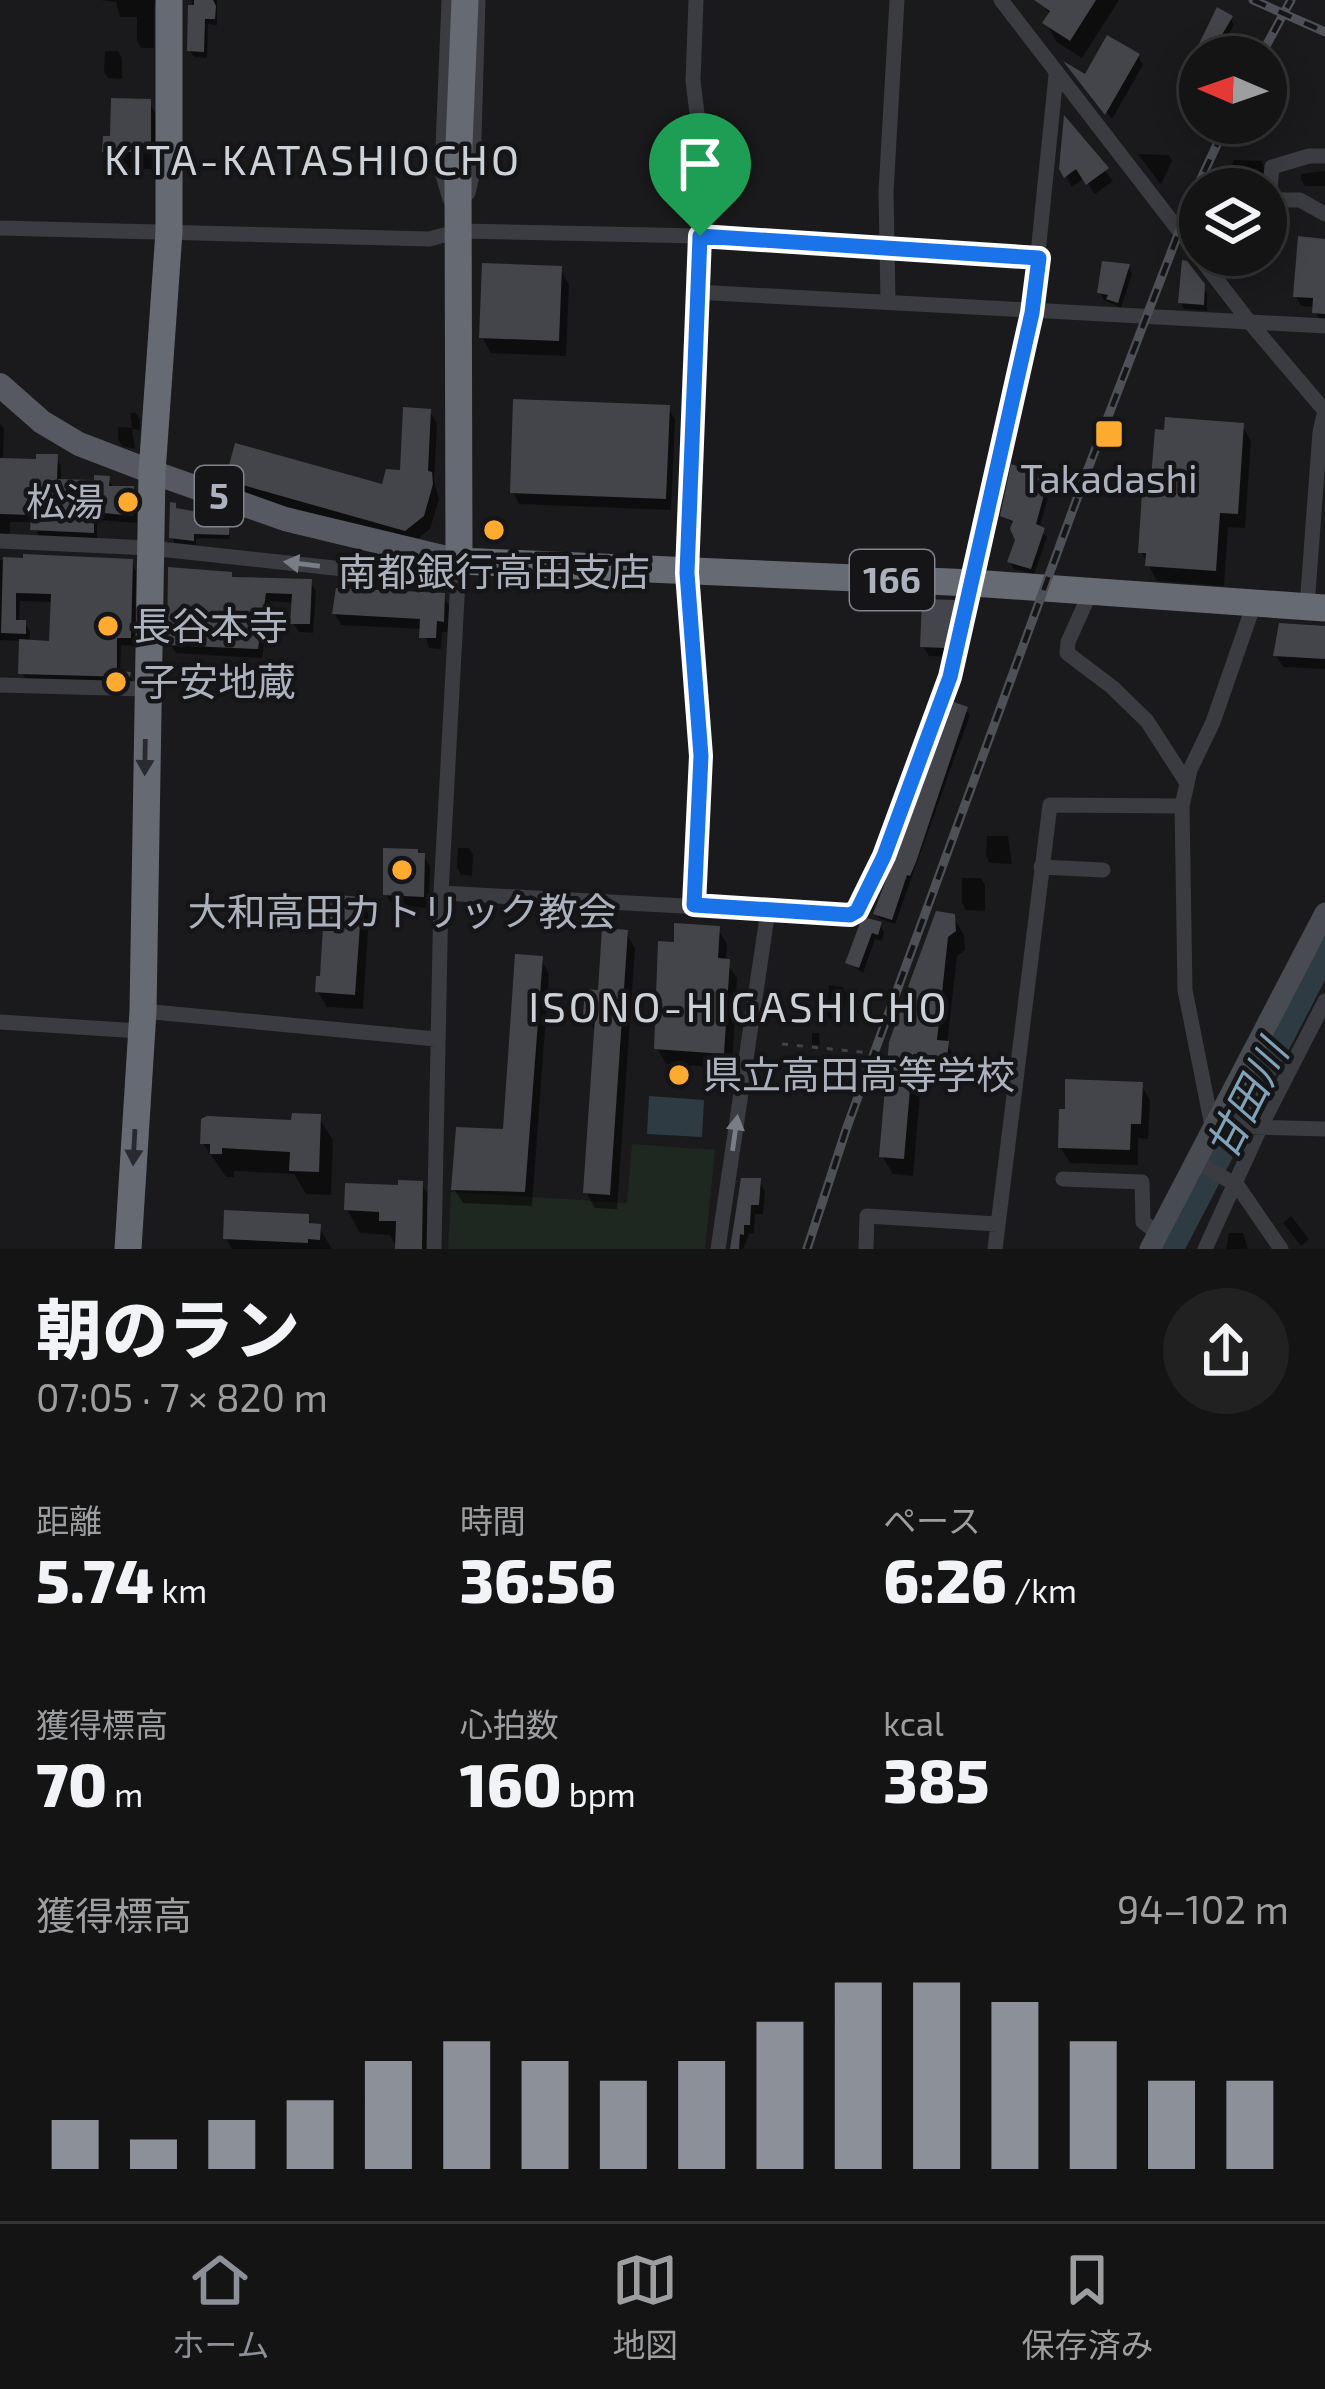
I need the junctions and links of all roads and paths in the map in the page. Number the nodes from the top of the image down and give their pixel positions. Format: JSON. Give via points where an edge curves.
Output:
{"nodes":[{"id":1,"x":169,"y":0,"type":"edge"},
{"id":2,"x":449,"y":0,"type":"edge"},
{"id":3,"x":465,"y":0,"type":"edge"},
{"id":4,"x":478,"y":0,"type":"edge"},
{"id":5,"x":696,"y":0,"type":"edge"},
{"id":6,"x":897,"y":0,"type":"edge"},
{"id":7,"x":1001,"y":0,"type":"edge"},
{"id":8,"x":1057,"y":75,"type":"junction"},
{"id":9,"x":1325,"y":156,"type":"edge"},
{"id":10,"x":1325,"y":214,"type":"edge"},
{"id":11,"x":0,"y":228,"type":"edge"},
{"id":12,"x":460,"y":231,"type":"junction"},
{"id":13,"x":169,"y":232,"type":"junction"},
{"id":14,"x":700,"y":236,"type":"junction"},
{"id":15,"x":889,"y":249,"type":"junction"},
{"id":16,"x":1039,"y":258,"type":"junction"},
{"id":17,"x":695,"y":292,"type":"junction"},
{"id":18,"x":887,"y":301,"type":"junction"},
{"id":19,"x":1032,"y":313,"type":"junction"},
{"id":20,"x":1251,"y":324,"type":"junction"},
{"id":21,"x":1325,"y":326,"type":"edge"},
{"id":22,"x":0,"y":385,"type":"edge"},
{"id":23,"x":1325,"y":411,"type":"edge"},
{"id":24,"x":152,"y":472,"type":"junction"},
{"id":25,"x":0,"y":541,"type":"edge"},
{"id":26,"x":150,"y":548,"type":"junction"},
{"id":27,"x":459,"y":561,"type":"junction"},
{"id":28,"x":687,"y":573,"type":"junction"},
{"id":29,"x":973,"y":583,"type":"junction"},
{"id":30,"x":1090,"y":593,"type":"junction"},
{"id":31,"x":1254,"y":604,"type":"junction"},
{"id":32,"x":1316,"y":607,"type":"edge"},
{"id":33,"x":0,"y":686,"type":"edge"},
{"id":34,"x":146,"y":689,"type":"junction"},
{"id":35,"x":1186,"y":783,"type":"junction"},
{"id":36,"x":1182,"y":806,"type":"junction"},
{"id":37,"x":1041,"y":867,"type":"junction"},
{"id":38,"x":1103,"y":870,"type":"dead end"},
{"id":39,"x":442,"y":892,"type":"junction"},
{"id":40,"x":694,"y":905,"type":"junction"},
{"id":41,"x":768,"y":910,"type":"junction"},
{"id":42,"x":1325,"y":914,"type":"edge"},
{"id":43,"x":1325,"y":1001,"type":"edge"},
{"id":44,"x":141,"y":1021,"type":"junction"},
{"id":45,"x":0,"y":1022,"type":"edge"},
{"id":46,"x":436,"y":1039,"type":"junction"},
{"id":47,"x":782,"y":1044,"type":"dead end"},
{"id":48,"x":880,"y":1054,"type":"dead end"},
{"id":49,"x":1257,"y":1124,"type":"junction"},
{"id":50,"x":1219,"y":1126,"type":"junction"},
{"id":51,"x":1325,"y":1129,"type":"edge"},
{"id":52,"x":1201,"y":1165,"type":"junction"},
{"id":53,"x":1063,"y":1179,"type":"dead end"},
{"id":54,"x":1231,"y":1182,"type":"junction"},
{"id":55,"x":997,"y":1224,"type":"junction"},
{"id":56,"x":1155,"y":1241,"type":"edge"},
{"id":57,"x":128,"y":1249,"type":"edge"},
{"id":58,"x":434,"y":1249,"type":"edge"},
{"id":59,"x":718,"y":1249,"type":"edge"},
{"id":60,"x":866,"y":1249,"type":"edge"},
{"id":61,"x":995,"y":1249,"type":"edge"},
{"id":62,"x":1205,"y":1249,"type":"edge"},
{"id":63,"x":1281,"y":1249,"type":"edge"}],
"edges":[{"from":1,"to":13,"type":"highway"},
{"from":2,"to":12,"type":"street","via":[[442,172]]},
{"from":3,"to":12,"type":"highway"},
{"from":4,"to":12,"type":"street","via":[[473,172]]},
{"from":5,"to":14,"type":"street"},
{"from":6,"to":15,"type":"street"},
{"from":7,"to":8,"type":"street"},
{"from":8,"to":16,"type":"street"},
{"from":8,"to":20,"type":"street"},
{"from":9,"to":10,"type":"street","via":[[1272,167],[1269,200],[1300,200]]},
{"from":11,"to":13,"type":"street"},
{"from":12,"to":13,"type":"street","via":[[429,239]]},
{"from":12,"to":14,"type":"street"},
{"from":12,"to":27,"type":"highway"},
{"from":13,"to":24,"type":"highway"},
{"from":14,"to":15,"type":"street"},
{"from":14,"to":17,"type":"street"},
{"from":15,"to":16,"type":"street"},
{"from":15,"to":18,"type":"street"},
{"from":16,"to":19,"type":"street"},
{"from":17,"to":18,"type":"street"},
{"from":17,"to":28,"type":"street"},
{"from":18,"to":19,"type":"street"},
{"from":19,"to":20,"type":"street"},
{"from":19,"to":29,"type":"street"},
{"from":20,"to":21,"type":"street"},
{"from":20,"to":23,"type":"street"},
{"from":22,"to":24,"type":"main road","number":"5","via":[[79,444]]},
{"from":23,"to":32,"type":"street"},
{"from":24,"to":26,"type":"highway"},
{"from":24,"to":27,"type":"main road","number":"5","via":[[285,519]]},
{"from":25,"to":26,"type":"street"},
{"from":27,"to":26,"type":"street","one_way":true,"via":[[398,575]]},
{"from":26,"to":34,"type":"highway"},
{"from":27,"to":28,"type":"highway","number":"166"},
{"from":27,"to":39,"type":"street"},
{"from":28,"to":29,"type":"highway","number":"166"},
{"from":28,"to":40,"type":"street","via":[[701,756]]},
{"from":29,"to":30,"type":"highway","number":"166"},
{"from":29,"to":41,"type":"street","via":[[950,677],[857,911]]},
{"from":30,"to":31,"type":"highway","number":"166"},
{"from":30,"to":35,"type":"street","via":[[1067,653],[1147,721]]},
{"from":31,"to":32,"type":"highway","number":"166"},
{"from":31,"to":35,"type":"street"},
{"from":33,"to":34,"type":"street"},
{"from":34,"to":44,"type":"highway","one_way":true},
{"from":35,"to":36,"type":"street"},
{"from":36,"to":37,"type":"street","via":[[1049,805]]},
{"from":36,"to":50,"type":"street","via":[[1185,990]]},
{"from":37,"to":38,"type":"street"},
{"from":37,"to":55,"type":"street"},
{"from":39,"to":40,"type":"street"},
{"from":39,"to":46,"type":"street"},
{"from":40,"to":41,"type":"street"},
{"from":59,"to":41,"type":"street","one_way":true},
{"from":42,"to":50,"type":"main road"},
{"from":43,"to":49,"type":"street"},
{"from":44,"to":45,"type":"street"},
{"from":44,"to":46,"type":"street"},
{"from":44,"to":57,"type":"highway","one_way":true},
{"from":46,"to":58,"type":"street"},
{"from":47,"to":48,"type":"path"},
{"from":49,"to":50,"type":"street"},
{"from":49,"to":51,"type":"street"},
{"from":49,"to":54,"type":"street"},
{"from":50,"to":52,"type":"main road"},
{"from":52,"to":54,"type":"street"},
{"from":52,"to":56,"type":"main road"},
{"from":53,"to":56,"type":"street","via":[[1142,1182],[1143,1222]]},
{"from":54,"to":62,"type":"street"},
{"from":54,"to":63,"type":"street"},
{"from":55,"to":60,"type":"street","via":[[867,1216]]},
{"from":55,"to":61,"type":"street"}]}
